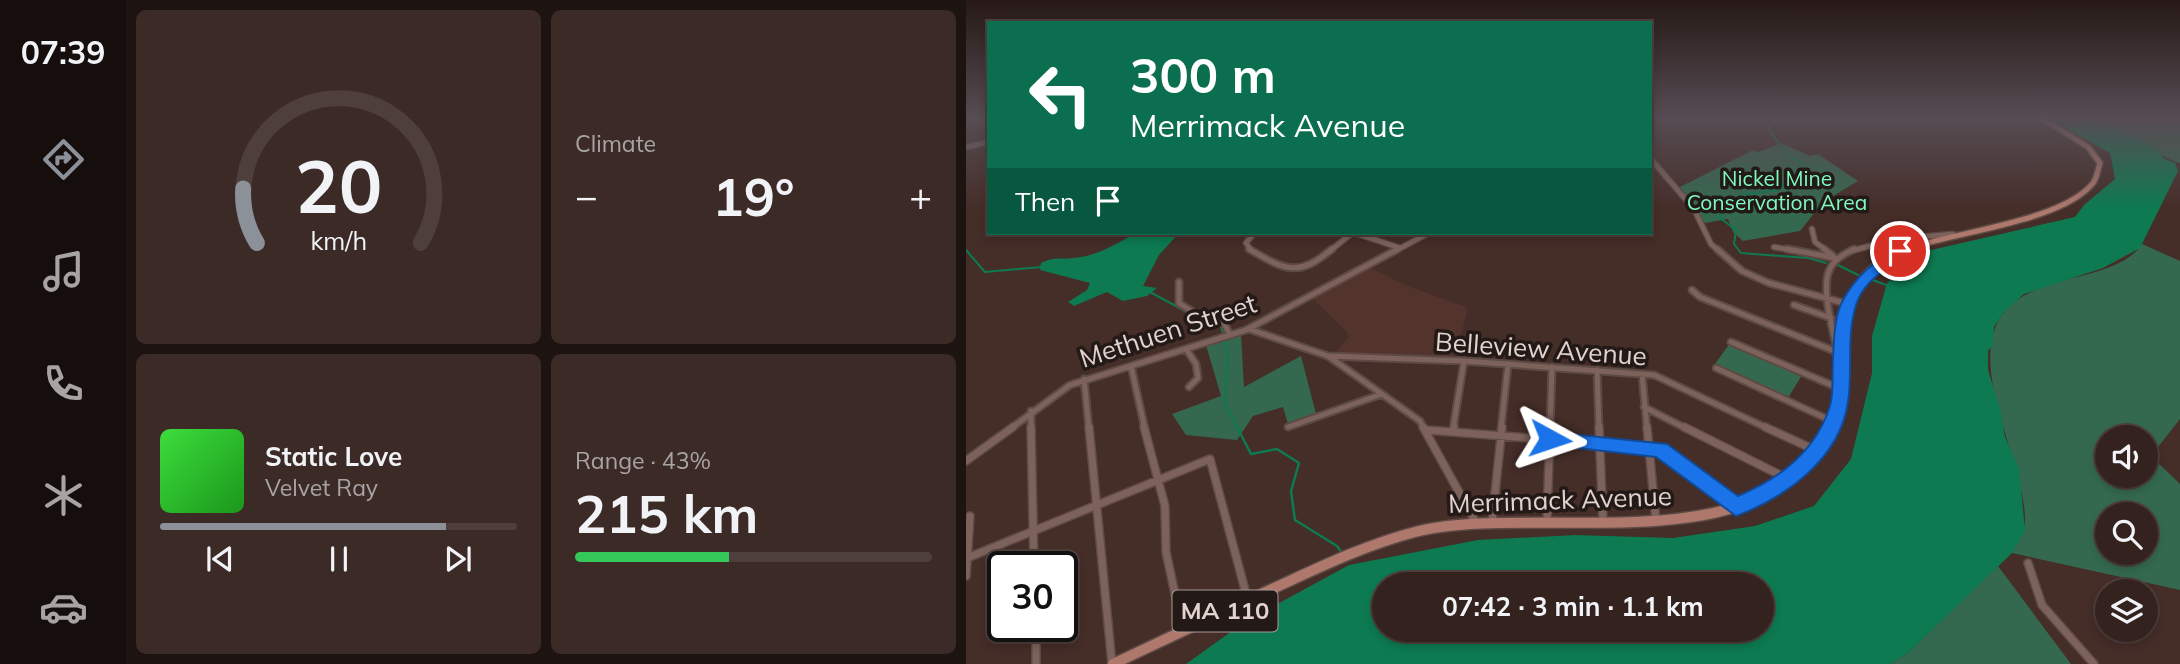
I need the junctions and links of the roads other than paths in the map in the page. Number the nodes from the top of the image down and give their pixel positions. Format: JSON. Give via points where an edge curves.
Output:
{"nodes":[{"id":1,"x":2087,"y":148,"type":"edge"},
{"id":2,"x":1652,"y":160,"type":"edge"},
{"id":3,"x":1812,"y":229,"type":"dead end"},
{"id":4,"x":1953,"y":234,"type":"junction"},
{"id":5,"x":1252,"y":235,"type":"edge"},
{"id":6,"x":1350,"y":235,"type":"edge"},
{"id":7,"x":1359,"y":235,"type":"edge"},
{"id":8,"x":1425,"y":235,"type":"edge"},
{"id":9,"x":1774,"y":247,"type":"dead end"},
{"id":10,"x":1401,"y":248,"type":"junction"},
{"id":11,"x":1835,"y":258,"type":"junction"},
{"id":12,"x":1179,"y":282,"type":"dead end"},
{"id":13,"x":1692,"y":290,"type":"dead end"},
{"id":14,"x":1828,"y":300,"type":"junction"},
{"id":15,"x":1848,"y":304,"type":"junction"},
{"id":16,"x":1794,"y":305,"type":"dead end"},
{"id":17,"x":1831,"y":318,"type":"junction"},
{"id":18,"x":1249,"y":328,"type":"junction"},
{"id":19,"x":1230,"y":335,"type":"junction"},
{"id":20,"x":1731,"y":342,"type":"dead end"},
{"id":21,"x":1185,"y":349,"type":"junction"},
{"id":22,"x":1837,"y":352,"type":"junction"},
{"id":23,"x":1328,"y":356,"type":"junction"},
{"id":24,"x":1464,"y":361,"type":"junction"},
{"id":25,"x":1508,"y":364,"type":"junction"},
{"id":26,"x":1131,"y":366,"type":"junction"},
{"id":27,"x":1552,"y":367,"type":"junction"},
{"id":28,"x":1716,"y":368,"type":"dead end"},
{"id":29,"x":1597,"y":370,"type":"junction"},
{"id":30,"x":1842,"y":370,"type":"junction"},
{"id":31,"x":1642,"y":374,"type":"junction"},
{"id":32,"x":1084,"y":379,"type":"junction"},
{"id":33,"x":1189,"y":387,"type":"dead end"},
{"id":34,"x":1841,"y":388,"type":"junction"},
{"id":35,"x":1382,"y":394,"type":"junction"},
{"id":36,"x":1644,"y":407,"type":"junction"},
{"id":37,"x":1031,"y":411,"type":"junction"},
{"id":38,"x":1834,"y":422,"type":"junction"},
{"id":39,"x":1287,"y":427,"type":"dead end"},
{"id":40,"x":1427,"y":430,"type":"junction"},
{"id":41,"x":1453,"y":431,"type":"junction"},
{"id":42,"x":1501,"y":435,"type":"junction"},
{"id":43,"x":1550,"y":439,"type":"junction"},
{"id":44,"x":1600,"y":443,"type":"junction"},
{"id":45,"x":1648,"y":447,"type":"junction"},
{"id":46,"x":1818,"y":451,"type":"junction"},
{"id":47,"x":966,"y":461,"type":"edge"},
{"id":48,"x":1788,"y":480,"type":"junction"},
{"id":49,"x":1156,"y":481,"type":"junction"},
{"id":50,"x":1097,"y":506,"type":"junction"},
{"id":51,"x":1736,"y":507,"type":"junction"},
{"id":52,"x":970,"y":516,"type":"dead end"},
{"id":53,"x":1547,"y":521,"type":"junction"},
{"id":54,"x":1602,"y":521,"type":"junction"},
{"id":55,"x":1656,"y":521,"type":"junction"},
{"id":56,"x":1492,"y":522,"type":"junction"},
{"id":57,"x":1476,"y":523,"type":"junction"},
{"id":58,"x":1034,"y":531,"type":"junction"},
{"id":59,"x":1034,"y":551,"type":"edge"},
{"id":60,"x":967,"y":558,"type":"edge"},
{"id":61,"x":2028,"y":563,"type":"dead end"},
{"id":62,"x":966,"y":576,"type":"edge"},
{"id":63,"x":1248,"y":601,"type":"junction"},
{"id":64,"x":1183,"y":631,"type":"junction"},
{"id":65,"x":1036,"y":642,"type":"edge"},
{"id":66,"x":1037,"y":664,"type":"edge"},
{"id":67,"x":1112,"y":664,"type":"edge"},
{"id":68,"x":2094,"y":664,"type":"edge"}],
"edges":[{"from":1,"to":4,"type":"main road","name":"Merrimack Avenue","number":"MA 110","via":[[2100,163],[2098,177],[2070,202],[2050,212]]},
{"from":2,"to":14,"type":"street","via":[[1695,212],[1711,244],[1737,267],[1769,283]]},
{"from":3,"to":11,"type":"street","via":[[1815,242]]},
{"from":4,"to":11,"type":"street","via":[[1868,244]]},
{"from":4,"to":15,"type":"main road","name":"Merrimack Avenue","number":"MA 110","via":[[1912,245],[1885,259],[1864,277]]},
{"from":5,"to":6,"type":"street","via":[[1247,248],[1292,271],[1309,267]]},
{"from":7,"to":10,"type":"street"},
{"from":8,"to":10,"type":"street","name":"Methuen Street"},
{"from":9,"to":11,"type":"street"},
{"from":10,"to":18,"type":"street","name":"Methuen Street"},
{"from":11,"to":14,"type":"street","via":[[1827,272]]},
{"from":12,"to":19,"type":"street","via":[[1179,303],[1202,318],[1222,319]]},
{"from":13,"to":22,"type":"street"},
{"from":14,"to":15,"type":"street"},
{"from":14,"to":17,"type":"street"},
{"from":15,"to":30,"type":"main road","name":"Merrimack Avenue","number":"MA 110"},
{"from":16,"to":17,"type":"street"},
{"from":17,"to":22,"type":"street"},
{"from":18,"to":19,"type":"street","name":"Methuen Street"},
{"from":18,"to":23,"type":"street"},
{"from":19,"to":21,"type":"street","name":"Methuen Street"},
{"from":20,"to":34,"type":"street"},
{"from":21,"to":26,"type":"street","name":"Methuen Street"},
{"from":21,"to":33,"type":"street","via":[[1198,369],[1198,378]]},
{"from":22,"to":30,"type":"street"},
{"from":23,"to":24,"type":"street","name":"Belleview Avenue"},
{"from":23,"to":35,"type":"street"},
{"from":24,"to":25,"type":"street","name":"Belleview Avenue"},
{"from":24,"to":41,"type":"street"},
{"from":25,"to":27,"type":"street","name":"Belleview Avenue"},
{"from":25,"to":42,"type":"street"},
{"from":26,"to":32,"type":"street","name":"Methuen Street"},
{"from":26,"to":49,"type":"street"},
{"from":27,"to":29,"type":"street","name":"Belleview Avenue"},
{"from":27,"to":43,"type":"street"},
{"from":28,"to":38,"type":"street"},
{"from":29,"to":31,"type":"street","name":"Belleview Avenue"},
{"from":29,"to":44,"type":"street"},
{"from":30,"to":34,"type":"main road","name":"Merrimack Avenue","number":"MA 110"},
{"from":31,"to":36,"type":"street"},
{"from":31,"to":46,"type":"street","name":"Belleview Avenue","via":[[1663,379]]},
{"from":32,"to":37,"type":"street","name":"Methuen Street"},
{"from":32,"to":50,"type":"street"},
{"from":34,"to":38,"type":"main road","name":"Merrimack Avenue","number":"MA 110"},
{"from":35,"to":39,"type":"street"},
{"from":35,"to":40,"type":"street"},
{"from":36,"to":45,"type":"street"},
{"from":36,"to":48,"type":"street"},
{"from":37,"to":47,"type":"street","name":"Methuen Street"},
{"from":37,"to":58,"type":"street"},
{"from":38,"to":46,"type":"main road","name":"Merrimack Avenue","number":"MA 110"},
{"from":40,"to":41,"type":"street"},
{"from":40,"to":57,"type":"street"},
{"from":41,"to":42,"type":"street"},
{"from":42,"to":43,"type":"street"},
{"from":42,"to":56,"type":"street"},
{"from":43,"to":44,"type":"street"},
{"from":43,"to":53,"type":"street"},
{"from":44,"to":45,"type":"street"},
{"from":44,"to":54,"type":"street"},
{"from":45,"to":51,"type":"street","via":[[1666,453]]},
{"from":45,"to":55,"type":"street"},
{"from":46,"to":48,"type":"main road","name":"Merrimack Avenue","number":"MA 110"},
{"from":48,"to":51,"type":"main road","name":"Merrimack Avenue","number":"MA 110"},
{"from":49,"to":50,"type":"street"},
{"from":49,"to":63,"type":"street","via":[[1210,459]]},
{"from":49,"to":64,"type":"street","via":[[1165,506],[1166,552]]},
{"from":50,"to":58,"type":"street"},
{"from":50,"to":67,"type":"street"},
{"from":51,"to":55,"type":"main road","name":"Merrimack Avenue","number":"MA 110"},
{"from":52,"to":60,"type":"street"},
{"from":53,"to":54,"type":"main road","name":"Merrimack Avenue","number":"MA 110"},
{"from":53,"to":56,"type":"main road","name":"Merrimack Avenue","number":"MA 110"},
{"from":54,"to":55,"type":"main road","name":"Merrimack Avenue","number":"MA 110"},
{"from":56,"to":57,"type":"main road","name":"Merrimack Avenue","number":"MA 110"},
{"from":57,"to":63,"type":"main road","name":"Merrimack Avenue","number":"MA 110","via":[[1409,533],[1338,558]]},
{"from":58,"to":59,"type":"street"},
{"from":58,"to":60,"type":"street"},
{"from":60,"to":62,"type":"street"},
{"from":61,"to":68,"type":"street","via":[[2042,605]]},
{"from":63,"to":64,"type":"main road","name":"Merrimack Avenue","number":"MA 110"},
{"from":64,"to":67,"type":"main road","name":"Merrimack Avenue","number":"MA 110"},
{"from":65,"to":66,"type":"street"}]}
